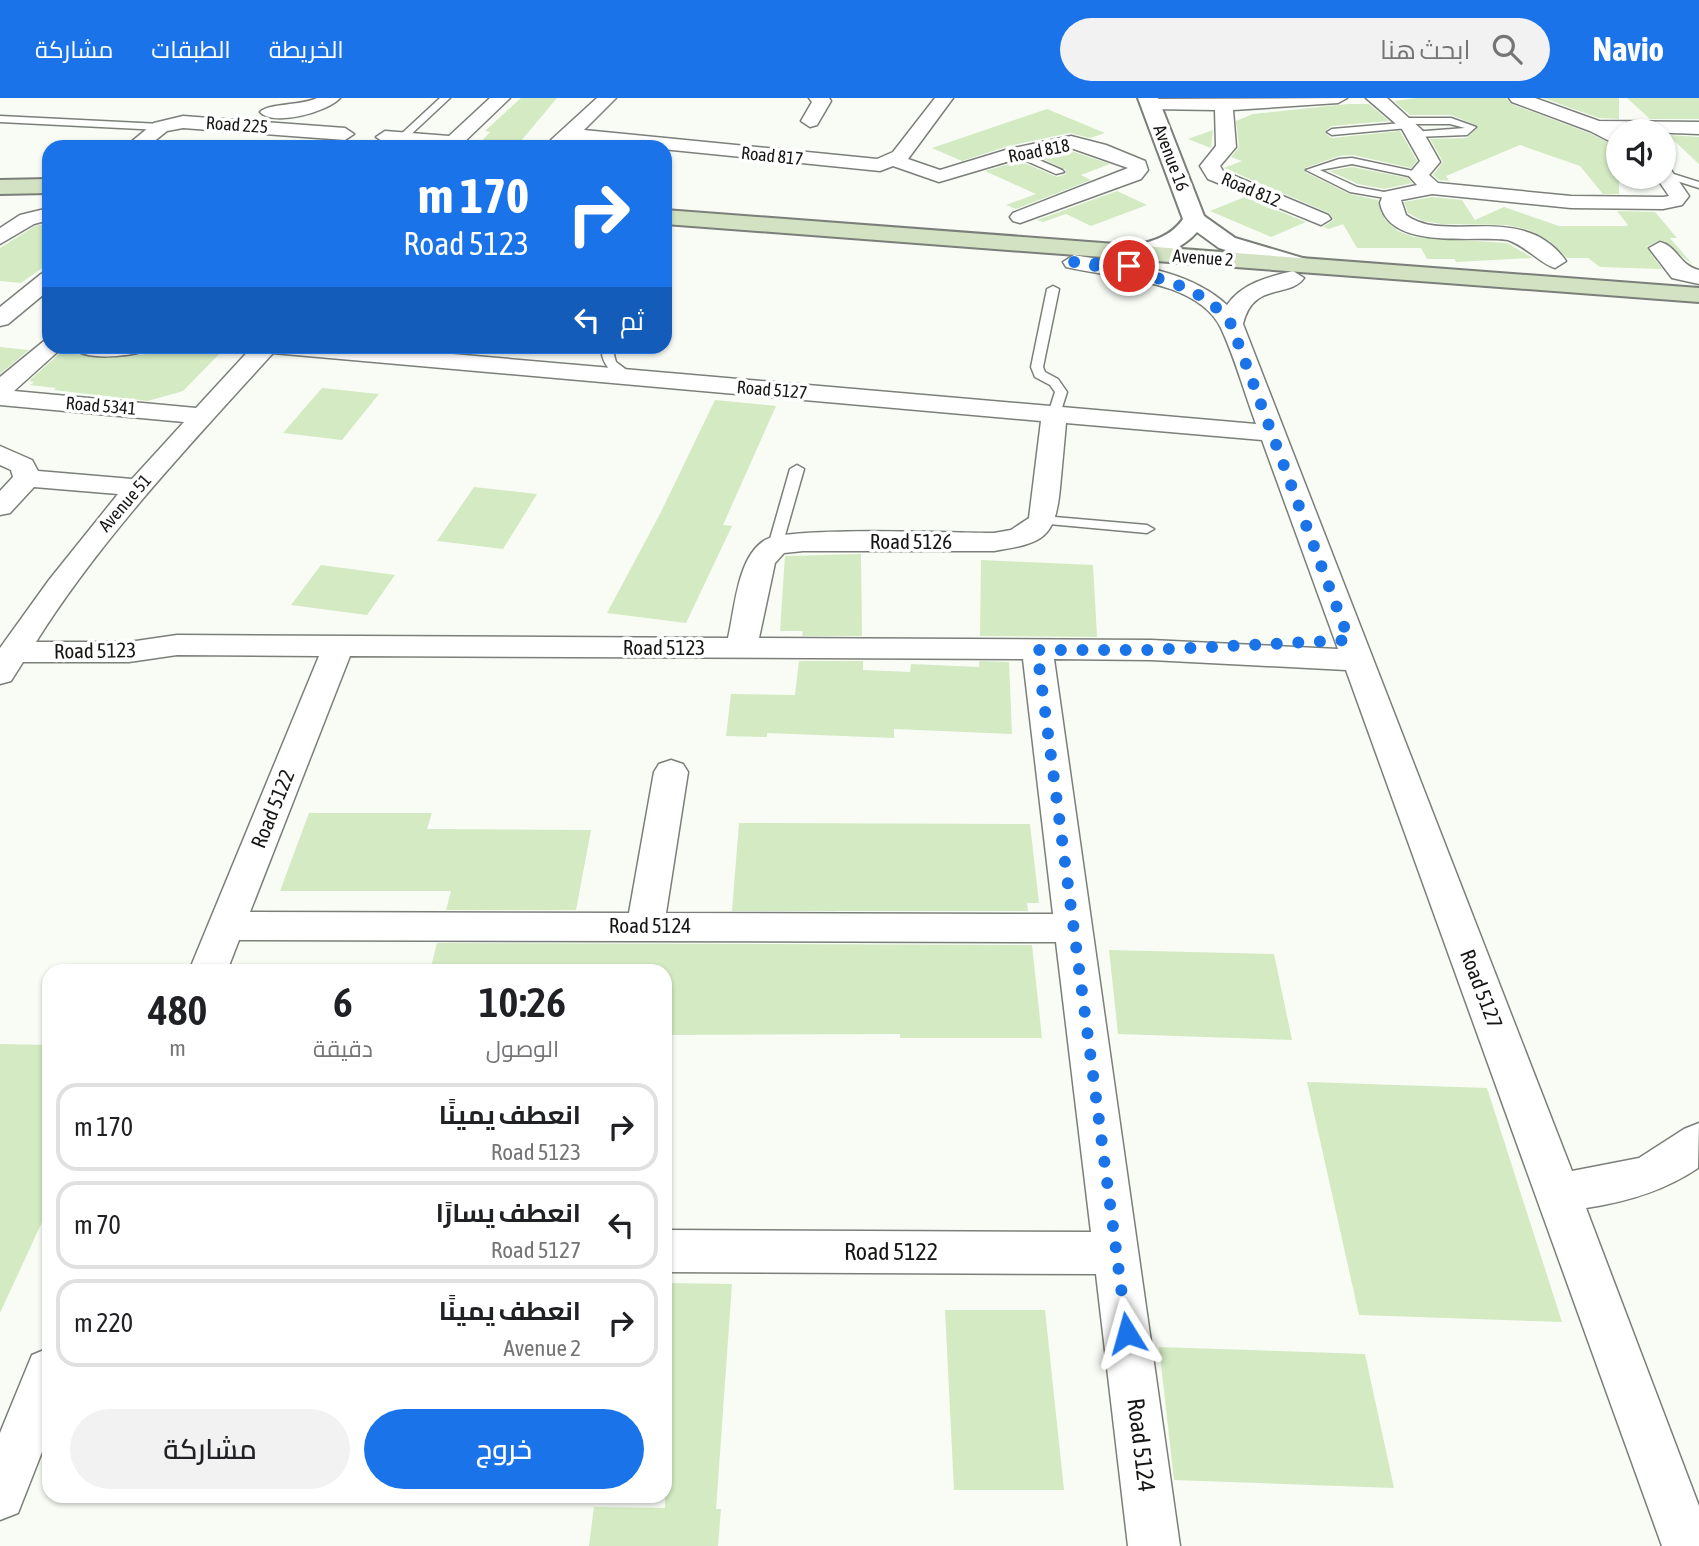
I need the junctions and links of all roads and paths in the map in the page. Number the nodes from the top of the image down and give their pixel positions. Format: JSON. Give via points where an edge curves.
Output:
{"nodes":[{"id":1,"x":331,"y":98,"type":"edge"},
{"id":2,"x":445,"y":98,"type":"edge"},
{"id":3,"x":501,"y":98,"type":"edge"},
{"id":4,"x":607,"y":98,"type":"edge"},
{"id":5,"x":818,"y":98,"type":"edge"},
{"id":6,"x":944,"y":98,"type":"edge"},
{"id":7,"x":1338,"y":98,"type":"edge"},
{"id":8,"x":1375,"y":98,"type":"edge"},
{"id":9,"x":1518,"y":98,"type":"edge"},
{"id":10,"x":1297,"y":100,"type":"edge"},
{"id":11,"x":1149,"y":101,"type":"edge"},
{"id":12,"x":1224,"y":106,"type":"junction"},
{"id":13,"x":217,"y":113,"type":"dead end"},
{"id":14,"x":172,"y":117,"type":"junction"},
{"id":15,"x":0,"y":119,"type":"edge"},
{"id":16,"x":810,"y":121,"type":"dead end"},
{"id":17,"x":1409,"y":127,"type":"junction"},
{"id":18,"x":1597,"y":127,"type":"junction"},
{"id":19,"x":1699,"y":128,"type":"edge"},
{"id":20,"x":1332,"y":132,"type":"dead end"},
{"id":21,"x":1606,"y":132,"type":"edge"},
{"id":22,"x":393,"y":137,"type":"joint"},
{"id":23,"x":329,"y":138,"type":"edge"},
{"id":24,"x":144,"y":140,"type":"edge"},
{"id":25,"x":418,"y":140,"type":"edge"},
{"id":26,"x":455,"y":140,"type":"edge"},
{"id":27,"x":563,"y":140,"type":"edge"},
{"id":28,"x":672,"y":147,"type":"edge"},
{"id":29,"x":710,"y":149,"type":"junction"},
{"id":30,"x":1016,"y":153,"type":"junction"},
{"id":31,"x":893,"y":160,"type":"junction"},
{"id":32,"x":694,"y":168,"type":"dead end"},
{"id":33,"x":1059,"y":172,"type":"dead end"},
{"id":34,"x":1676,"y":178,"type":"edge"},
{"id":35,"x":1425,"y":182,"type":"junction"},
{"id":36,"x":1699,"y":185,"type":"edge"},
{"id":37,"x":42,"y":186,"type":"edge"},
{"id":38,"x":0,"y":187,"type":"edge"},
{"id":39,"x":1674,"y":189,"type":"edge"},
{"id":40,"x":1391,"y":196,"type":"junction"},
{"id":41,"x":0,"y":198,"type":"edge"},
{"id":42,"x":42,"y":198,"type":"edge"},
{"id":43,"x":42,"y":216,"type":"edge"},
{"id":44,"x":672,"y":218,"type":"edge"},
{"id":45,"x":1020,"y":218,"type":"dead end"},
{"id":46,"x":1194,"y":219,"type":"junction"},
{"id":47,"x":1321,"y":219,"type":"dead end"},
{"id":48,"x":672,"y":232,"type":"edge"},
{"id":49,"x":0,"y":237,"type":"edge"},
{"id":50,"x":1660,"y":248,"type":"dead end"},
{"id":51,"x":1127,"y":254,"type":"junction"},
{"id":52,"x":1555,"y":261,"type":"dead end"},
{"id":53,"x":1074,"y":262,"type":"junction"},
{"id":54,"x":1295,"y":271,"type":"junction"},
{"id":55,"x":1699,"y":277,"type":"edge"},
{"id":56,"x":42,"y":285,"type":"edge"},
{"id":57,"x":1053,"y":289,"type":"dead end"},
{"id":58,"x":0,"y":294,"type":"edge"},
{"id":59,"x":1699,"y":295,"type":"edge"},
{"id":60,"x":27,"y":297,"type":"junction"},
{"id":61,"x":1699,"y":309,"type":"edge"},
{"id":62,"x":0,"y":319,"type":"edge"},
{"id":63,"x":1231,"y":324,"type":"junction"},
{"id":64,"x":28,"y":342,"type":"edge"},
{"id":65,"x":261,"y":354,"type":"edge"},
{"id":66,"x":362,"y":354,"type":"edge"},
{"id":67,"x":608,"y":354,"type":"edge"},
{"id":68,"x":628,"y":377,"type":"junction"},
{"id":69,"x":0,"y":390,"type":"edge"},
{"id":70,"x":0,"y":397,"type":"edge"},
{"id":71,"x":1054,"y":414,"type":"junction"},
{"id":72,"x":203,"y":416,"type":"junction"},
{"id":73,"x":1272,"y":433,"type":"junction"},
{"id":74,"x":0,"y":454,"type":"edge"},
{"id":75,"x":797,"y":469,"type":"dead end"},
{"id":76,"x":27,"y":478,"type":"junction"},
{"id":77,"x":137,"y":488,"type":"junction"},
{"id":78,"x":0,"y":507,"type":"edge"},
{"id":79,"x":1043,"y":520,"type":"junction"},
{"id":80,"x":1147,"y":530,"type":"dead end"},
{"id":81,"x":775,"y":546,"type":"junction"},
{"id":82,"x":338,"y":646,"type":"junction"},
{"id":83,"x":741,"y":648,"type":"junction"},
{"id":84,"x":1037,"y":650,"type":"junction"},
{"id":85,"x":1352,"y":650,"type":"junction"},
{"id":86,"x":12,"y":654,"type":"edge"},
{"id":87,"x":671,"y":772,"type":"dead end"},
{"id":88,"x":226,"y":926,"type":"junction"},
{"id":89,"x":646,"y":926,"type":"junction"},
{"id":90,"x":1073,"y":928,"type":"junction"},
{"id":91,"x":211,"y":964,"type":"edge"},
{"id":92,"x":1699,"y":1142,"type":"edge"},
{"id":93,"x":1558,"y":1192,"type":"junction"},
{"id":94,"x":672,"y":1251,"type":"edge"},
{"id":95,"x":1116,"y":1254,"type":"junction"},
{"id":96,"x":42,"y":1390,"type":"edge"},
{"id":97,"x":0,"y":1495,"type":"edge"},
{"id":98,"x":1154,"y":1546,"type":"edge"},
{"id":99,"x":1688,"y":1546,"type":"edge"}],
"edges":[{"from":1,"to":13,"type":"street","via":[[306,110]]},
{"from":2,"to":22,"type":"lane"},
{"from":3,"to":26,"type":"street"},
{"from":4,"to":27,"type":"street"},
{"from":5,"to":16,"type":"street","via":[[822,101]]},
{"from":6,"to":31,"type":"street"},
{"from":7,"to":10,"type":"street"},
{"from":8,"to":17,"type":"street"},
{"from":9,"to":18,"type":"street"},
{"from":10,"to":12,"type":"street"},
{"from":11,"to":12,"type":"street"},
{"from":11,"to":46,"type":"street","name":"Avenue 16"},
{"from":12,"to":47,"type":"street","name":"Road 812","via":[[1227,147],[1210,166],[1215,175]]},
{"from":14,"to":15,"type":"lane"},
{"from":14,"to":23,"type":"street","name":"Road 225"},
{"from":14,"to":24,"type":"street"},
{"from":17,"to":17,"type":"lane","via":[[1467,132],[1471,127],[1451,121]]},
{"from":17,"to":20,"type":"lane"},
{"from":17,"to":35,"type":"street","via":[[1430,162]]},
{"from":18,"to":19,"type":"street"},
{"from":18,"to":21,"type":"street"},
{"from":22,"to":25,"type":"street"},
{"from":28,"to":29,"type":"street","name":"Road 817"},
{"from":29,"to":31,"type":"street","name":"Road 817","via":[[863,166]]},
{"from":29,"to":32,"type":"street"},
{"from":30,"to":31,"type":"street","name":"Road 818","via":[[939,176]]},
{"from":30,"to":33,"type":"lane"},
{"from":30,"to":45,"type":"street","name":"Road 818","via":[[1071,142],[1138,165],[1138,170]]},
{"from":34,"to":36,"type":"lane"},
{"from":35,"to":39,"type":"street","via":[[1571,202],[1663,203],[1675,201],[1679,196]]},
{"from":35,"to":40,"type":"street"},
{"from":35,"to":40,"type":"lane","via":[[1352,161],[1312,167],[1354,190]]},
{"from":37,"to":38,"type":"main road"},
{"from":40,"to":52,"type":"street","via":[[1390,206],[1398,221],[1411,228],[1510,234],[1546,249]]},
{"from":41,"to":42,"type":"main road"},
{"from":43,"to":49,"type":"street","via":[[27,219]]},
{"from":44,"to":51,"type":"main road","name":"Avenue 2"},
{"from":46,"to":51,"type":"street","name":"Avenue 16","via":[[1175,242]]},
{"from":46,"to":54,"type":"street","name":"Avenue 16","via":[[1227,243]]},
{"from":48,"to":53,"type":"main road","name":"Avenue 2"},
{"from":50,"to":55,"type":"street","via":[[1681,273]]},
{"from":51,"to":54,"type":"main road","name":"Avenue 2"},
{"from":53,"to":54,"type":"main road","name":"Avenue 2"},
{"from":53,"to":63,"type":"street","name":"Road 5127","via":[[1174,283],[1211,301]]},
{"from":54,"to":59,"type":"main road","name":"Avenue 2"},
{"from":54,"to":61,"type":"main road","name":"Avenue 2"},
{"from":54,"to":63,"type":"street","via":[[1237,304]]},
{"from":56,"to":60,"type":"street"},
{"from":57,"to":71,"type":"lane","via":[[1037,366],[1039,374],[1061,392]]},
{"from":58,"to":60,"type":"street"},
{"from":60,"to":62,"type":"street"},
{"from":63,"to":73,"type":"street","name":"Road 5127"},
{"from":64,"to":69,"type":"street"},
{"from":65,"to":72,"type":"street","name":"Avenue 51"},
{"from":66,"to":68,"type":"street","name":"Road 5127"},
{"from":67,"to":68,"type":"lane","via":[[610,364]]},
{"from":68,"to":71,"type":"street","name":"Road 5127"},
{"from":70,"to":72,"type":"street","name":"Road 5341"},
{"from":71,"to":73,"type":"street","name":"Road 5127"},
{"from":71,"to":79,"type":"street"},
{"from":72,"to":77,"type":"street","name":"Avenue 51"},
{"from":73,"to":85,"type":"street","name":"Road 5127"},
{"from":74,"to":76,"type":"street","via":[[23,466]]},
{"from":75,"to":81,"type":"lane"},
{"from":76,"to":77,"type":"street"},
{"from":76,"to":78,"type":"street"},
{"from":77,"to":86,"type":"street","name":"Avenue 51","via":[[79,557]]},
{"from":79,"to":80,"type":"lane"},
{"from":79,"to":81,"type":"street","name":"Road 5126","via":[[1024,536],[994,542]]},
{"from":81,"to":83,"type":"street","via":[[761,561]]},
{"from":82,"to":83,"type":"street","name":"Road 5123"},
{"from":82,"to":86,"type":"street","name":"Road 5123","via":[[177,645],[128,652]]},
{"from":82,"to":88,"type":"street","name":"Road 5122"},
{"from":83,"to":84,"type":"street","name":"Road 5123"},
{"from":84,"to":85,"type":"street","name":"Road 5123","via":[[1208,655]]},
{"from":84,"to":90,"type":"street","name":"Road 5124"},
{"from":85,"to":93,"type":"street","name":"Road 5127"},
{"from":87,"to":89,"type":"street"},
{"from":88,"to":89,"type":"street","name":"Road 5124"},
{"from":88,"to":91,"type":"street","name":"Road 5122"},
{"from":89,"to":90,"type":"street","name":"Road 5124"},
{"from":90,"to":95,"type":"street","name":"Road 5124"},
{"from":92,"to":93,"type":"street","via":[[1683,1157],[1626,1184]]},
{"from":93,"to":99,"type":"street","name":"Road 5127"},
{"from":94,"to":95,"type":"street","name":"Road 5122"},
{"from":95,"to":98,"type":"street","name":"Road 5124"},
{"from":96,"to":97,"type":"street"}]}
